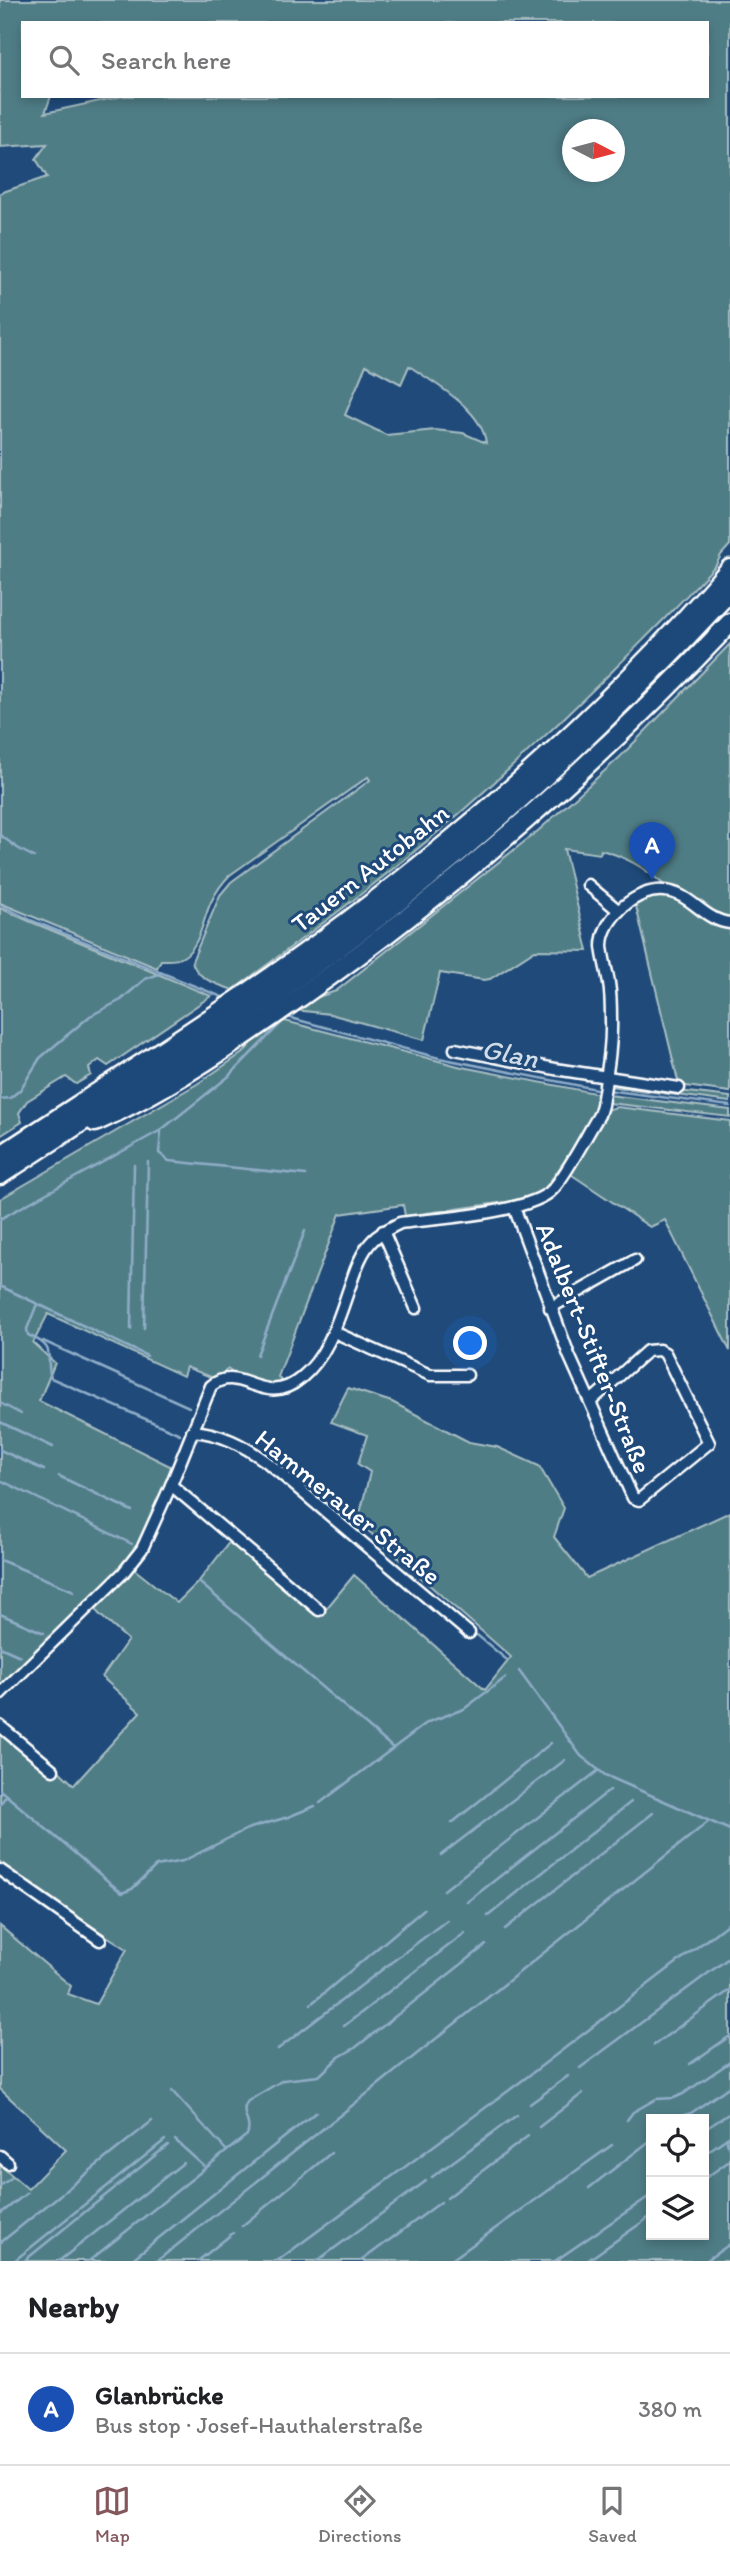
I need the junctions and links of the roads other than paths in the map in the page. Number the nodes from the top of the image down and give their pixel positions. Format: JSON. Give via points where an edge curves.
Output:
{"nodes":[{"id":1,"x":730,"y":569,"type":"edge"},
{"id":2,"x":730,"y":591,"type":"edge"},
{"id":3,"x":730,"y":623,"type":"edge"},
{"id":4,"x":587,"y":885,"type":"dead end"},
{"id":5,"x":619,"y":911,"type":"junction"},
{"id":6,"x":730,"y":923,"type":"edge"},
{"id":7,"x":455,"y":1049,"type":"dead end"},
{"id":8,"x":606,"y":1078,"type":"junction"},
{"id":9,"x":679,"y":1088,"type":"dead end"},
{"id":10,"x":47,"y":1144,"type":"junction"},
{"id":11,"x":0,"y":1156,"type":"edge"},
{"id":12,"x":0,"y":1175,"type":"edge"},
{"id":13,"x":514,"y":1207,"type":"junction"},
{"id":14,"x":383,"y":1231,"type":"junction"},
{"id":15,"x":635,"y":1260,"type":"dead end"},
{"id":16,"x":416,"y":1308,"type":"dead end"},
{"id":17,"x":550,"y":1308,"type":"junction"},
{"id":18,"x":334,"y":1332,"type":"junction"},
{"id":19,"x":467,"y":1375,"type":"dead end"},
{"id":20,"x":591,"y":1401,"type":"junction"},
{"id":21,"x":192,"y":1431,"type":"junction"},
{"id":22,"x":171,"y":1485,"type":"junction"},
{"id":23,"x":319,"y":1610,"type":"dead end"},
{"id":24,"x":468,"y":1633,"type":"dead end"},
{"id":25,"x":0,"y":1694,"type":"edge"},
{"id":26,"x":0,"y":1726,"type":"edge"},
{"id":27,"x":53,"y":1770,"type":"dead end"},
{"id":28,"x":0,"y":1870,"type":"edge"},
{"id":29,"x":100,"y":1940,"type":"dead end"}],
"edges":[{"from":1,"to":11,"type":"highway","name":"Tauern Autobahn","via":[[597,708],[471,822],[353,917],[222,1010]]},
{"from":2,"to":10,"type":"highway","via":[[614,713],[531,791],[395,904],[242,1016]]},
{"from":3,"to":10,"type":"highway","via":[[617,739],[426,905],[264,1023],[128,1108]]},
{"from":4,"to":5,"type":"street"},
{"from":5,"to":6,"type":"street","via":[[646,893],[662,890]]},
{"from":5,"to":8,"type":"street","via":[[602,947],[611,999]]},
{"from":7,"to":8,"type":"street"},
{"from":8,"to":9,"type":"street"},
{"from":8,"to":13,"type":"street","via":[[599,1115],[553,1189],[537,1201]]},
{"from":10,"to":12,"type":"highway"},
{"from":13,"to":14,"type":"street","via":[[400,1223]]},
{"from":13,"to":17,"type":"street","name":"Adalbert-Stifter-Straße"},
{"from":14,"to":16,"type":"street"},
{"from":14,"to":18,"type":"street","name":"Hammerauer Straße","via":[[358,1265]]},
{"from":15,"to":17,"type":"street"},
{"from":17,"to":20,"type":"street","name":"Adalbert-Stifter-Straße"},
{"from":18,"to":19,"type":"street","via":[[430,1375]]},
{"from":18,"to":21,"type":"street","name":"Hammerauer Straße","via":[[311,1368],[282,1390],[230,1379],[215,1383]]},
{"from":20,"to":20,"type":"street","name":"Adalbert-Stifter-Straße","via":[[633,1498],[639,1500],[709,1443],[665,1353],[659,1350],[647,1351]]},
{"from":21,"to":22,"type":"street","name":"Hammerauer Straße"},
{"from":21,"to":24,"type":"street","name":"Hammerauer Straße","via":[[220,1436],[267,1462]]},
{"from":22,"to":23,"type":"street"},
{"from":22,"to":25,"type":"street","name":"Hammerauer Straße","via":[[134,1560]]},
{"from":26,"to":27,"type":"street"},
{"from":28,"to":29,"type":"street"}]}
